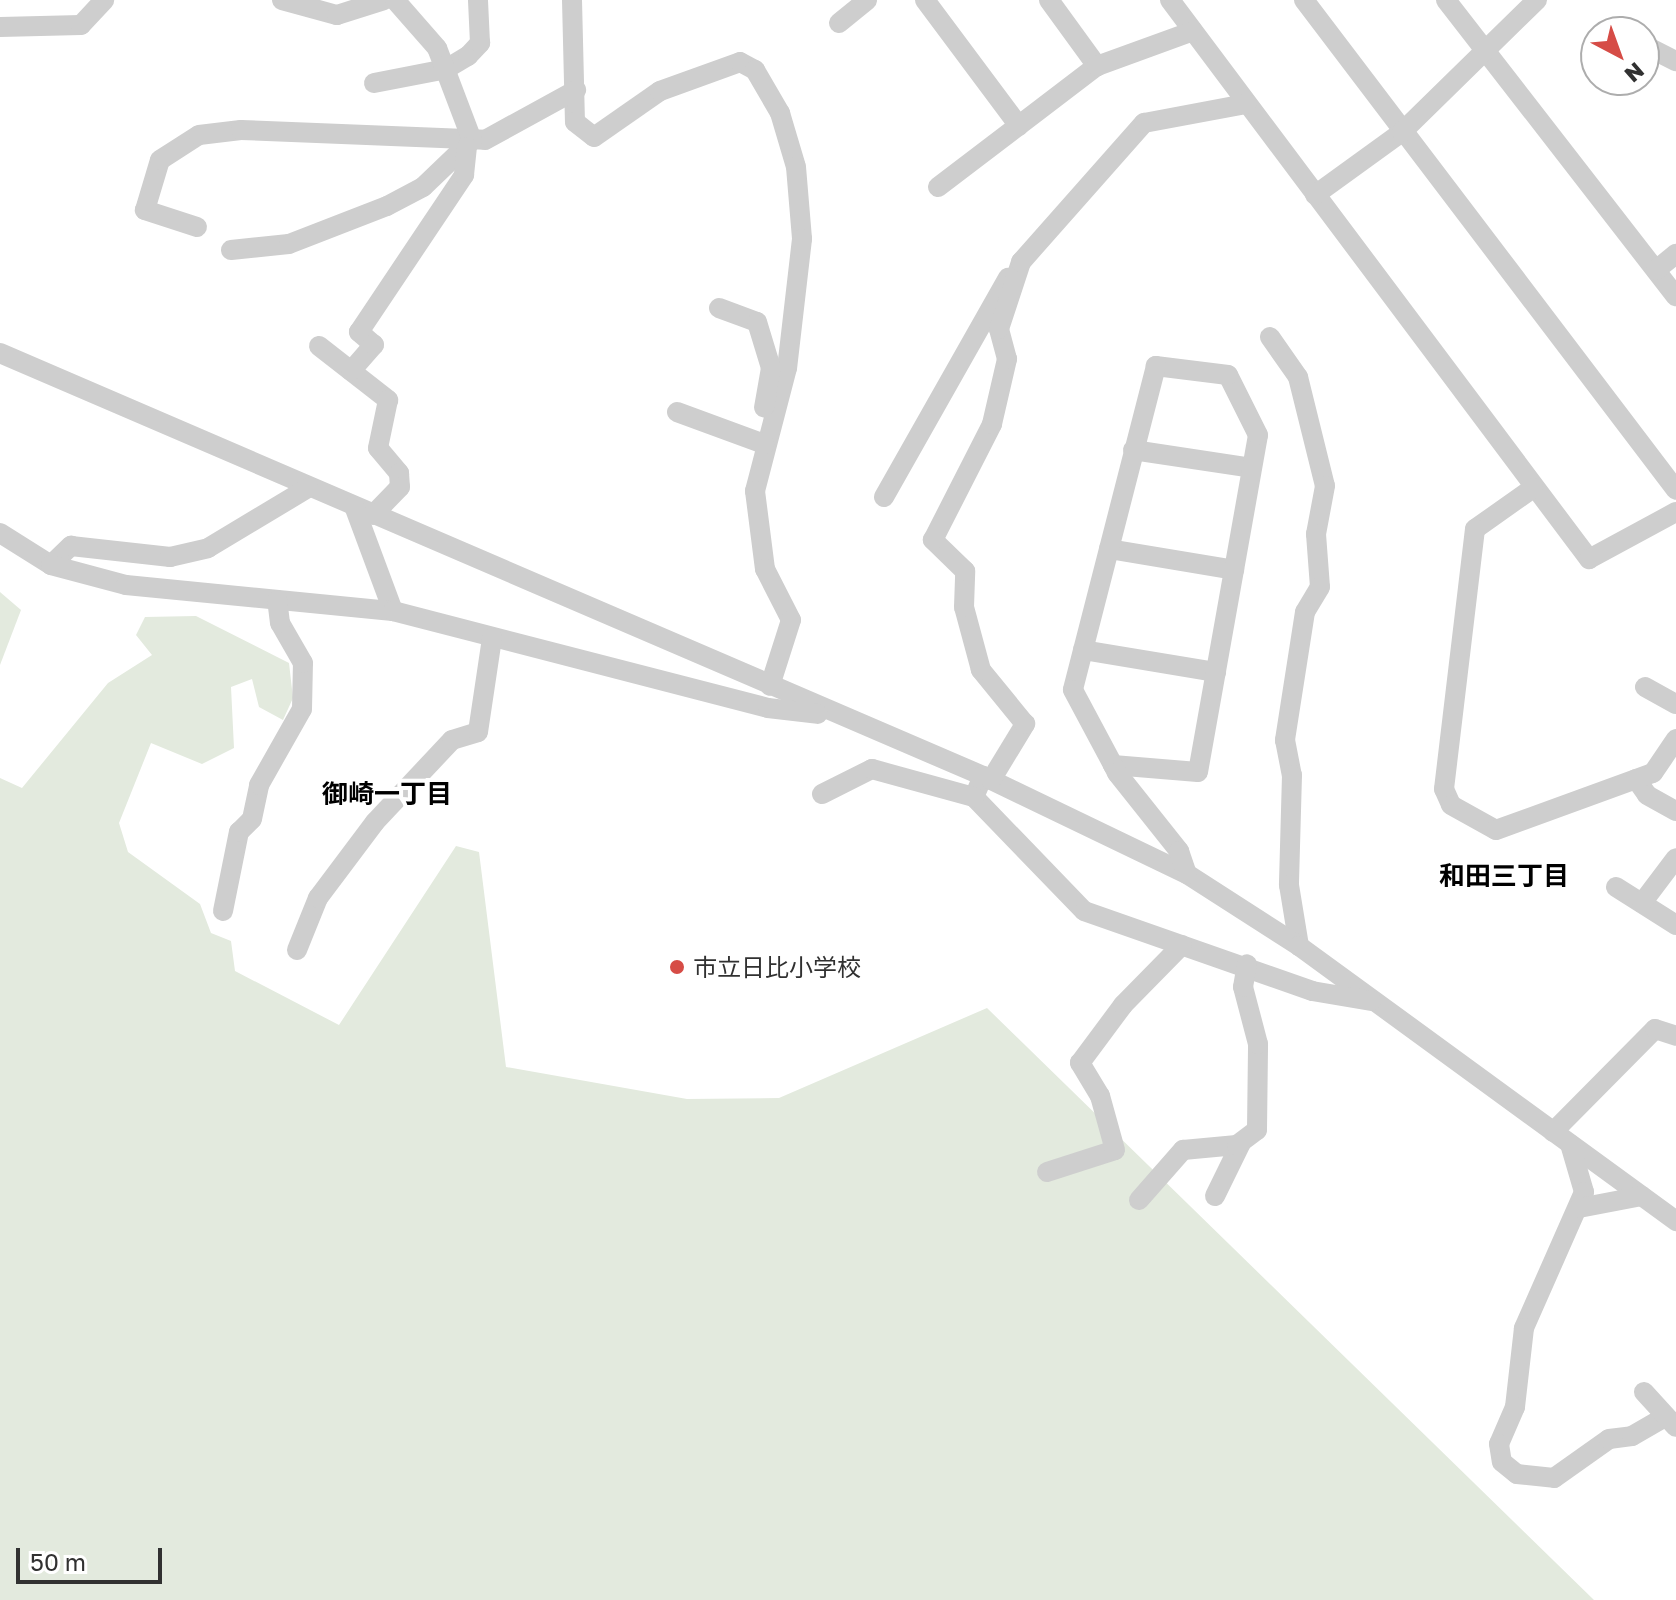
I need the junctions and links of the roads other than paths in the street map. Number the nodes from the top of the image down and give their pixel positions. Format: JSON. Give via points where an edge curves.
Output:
{"nodes":[{"id":1,"x":104,"y":0,"type":"edge"},
{"id":2,"x":282,"y":0,"type":"edge"},
{"id":3,"x":384,"y":0,"type":"edge"},
{"id":4,"x":395,"y":0,"type":"edge"},
{"id":5,"x":478,"y":0,"type":"edge"},
{"id":6,"x":572,"y":0,"type":"edge"},
{"id":7,"x":867,"y":0,"type":"edge"},
{"id":8,"x":925,"y":0,"type":"edge"},
{"id":9,"x":1049,"y":0,"type":"edge"},
{"id":10,"x":1170,"y":0,"type":"edge"},
{"id":11,"x":1304,"y":0,"type":"edge"},
{"id":12,"x":1446,"y":0,"type":"edge"},
{"id":13,"x":1537,"y":0,"type":"edge"},
{"id":14,"x":839,"y":23,"type":"dead end"},
{"id":15,"x":0,"y":27,"type":"edge"},
{"id":16,"x":1193,"y":31,"type":"junction"},
{"id":17,"x":1486,"y":51,"type":"junction"},
{"id":18,"x":1097,"y":66,"type":"junction"},
{"id":19,"x":446,"y":69,"type":"junction"},
{"id":20,"x":374,"y":83,"type":"dead end"},
{"id":21,"x":576,"y":90,"type":"junction"},
{"id":22,"x":1246,"y":104,"type":"junction"},
{"id":23,"x":1019,"y":126,"type":"junction"},
{"id":24,"x":1402,"y":132,"type":"junction"},
{"id":25,"x":470,"y":143,"type":"junction"},
{"id":26,"x":938,"y":187,"type":"dead end"},
{"id":27,"x":1315,"y":195,"type":"junction"},
{"id":28,"x":197,"y":227,"type":"dead end"},
{"id":29,"x":231,"y":250,"type":"dead end"},
{"id":30,"x":1676,"y":254,"type":"edge"},
{"id":31,"x":1021,"y":262,"type":"junction"},
{"id":32,"x":1656,"y":270,"type":"junction"},
{"id":33,"x":1676,"y":296,"type":"edge"},
{"id":34,"x":719,"y":308,"type":"dead end"},
{"id":35,"x":1270,"y":337,"type":"dead end"},
{"id":36,"x":319,"y":346,"type":"dead end"},
{"id":37,"x":0,"y":353,"type":"edge"},
{"id":38,"x":351,"y":371,"type":"junction"},
{"id":39,"x":677,"y":412,"type":"dead end"},
{"id":40,"x":760,"y":440,"type":"junction"},
{"id":41,"x":1133,"y":450,"type":"junction"},
{"id":42,"x":1252,"y":468,"type":"junction"},
{"id":43,"x":308,"y":488,"type":"junction"},
{"id":44,"x":1533,"y":488,"type":"junction"},
{"id":45,"x":1676,"y":490,"type":"edge"},
{"id":46,"x":884,"y":497,"type":"dead end"},
{"id":47,"x":354,"y":506,"type":"junction"},
{"id":48,"x":1676,"y":512,"type":"edge"},
{"id":49,"x":373,"y":515,"type":"junction"},
{"id":50,"x":0,"y":533,"type":"edge"},
{"id":51,"x":1109,"y":549,"type":"junction"},
{"id":52,"x":51,"y":565,"type":"junction"},
{"id":53,"x":1234,"y":570,"type":"junction"},
{"id":54,"x":277,"y":600,"type":"junction"},
{"id":55,"x":393,"y":611,"type":"junction"},
{"id":56,"x":492,"y":638,"type":"junction"},
{"id":57,"x":1083,"y":650,"type":"junction"},
{"id":58,"x":1216,"y":672,"type":"junction"},
{"id":59,"x":770,"y":686,"type":"junction"},
{"id":60,"x":1645,"y":687,"type":"dead end"},
{"id":61,"x":1676,"y":704,"type":"edge"},
{"id":62,"x":838,"y":716,"type":"junction"},
{"id":63,"x":1676,"y":739,"type":"edge"},
{"id":64,"x":1113,"y":765,"type":"junction"},
{"id":65,"x":987,"y":778,"type":"junction"},
{"id":66,"x":1636,"y":779,"type":"junction"},
{"id":67,"x":822,"y":794,"type":"dead end"},
{"id":68,"x":974,"y":797,"type":"junction"},
{"id":69,"x":1676,"y":811,"type":"edge"},
{"id":70,"x":1676,"y":858,"type":"edge"},
{"id":71,"x":1187,"y":874,"type":"junction"},
{"id":72,"x":1616,"y":887,"type":"dead end"},
{"id":73,"x":1642,"y":903,"type":"junction"},
{"id":74,"x":223,"y":911,"type":"dead end"},
{"id":75,"x":1676,"y":925,"type":"edge"},
{"id":76,"x":1182,"y":945,"type":"junction"},
{"id":77,"x":1299,"y":946,"type":"junction"},
{"id":78,"x":297,"y":950,"type":"dead end"},
{"id":79,"x":1247,"y":964,"type":"junction"},
{"id":80,"x":1375,"y":1002,"type":"junction"},
{"id":81,"x":1676,"y":1036,"type":"edge"},
{"id":82,"x":1562,"y":1138,"type":"junction"},
{"id":83,"x":1241,"y":1143,"type":"junction"},
{"id":84,"x":1047,"y":1172,"type":"dead end"},
{"id":85,"x":1215,"y":1196,"type":"dead end"},
{"id":86,"x":1642,"y":1196,"type":"junction"},
{"id":87,"x":1139,"y":1200,"type":"dead end"},
{"id":88,"x":1579,"y":1208,"type":"junction"},
{"id":89,"x":1675,"y":1217,"type":"edge"},
{"id":90,"x":1644,"y":1392,"type":"dead end"},
{"id":91,"x":1671,"y":1422,"type":"edge"}],
"edges":[{"from":1,"to":15,"type":"street","via":[[81,25]]},
{"from":2,"to":3,"type":"street","via":[[337,15]]},
{"from":4,"to":19,"type":"street"},
{"from":5,"to":19,"type":"street","via":[[480,43]]},
{"from":6,"to":21,"type":"street"},
{"from":7,"to":14,"type":"street"},
{"from":8,"to":23,"type":"street"},
{"from":9,"to":18,"type":"street"},
{"from":10,"to":16,"type":"street"},
{"from":11,"to":24,"type":"street"},
{"from":12,"to":17,"type":"street"},
{"from":13,"to":17,"type":"street"},
{"from":16,"to":18,"type":"street"},
{"from":16,"to":22,"type":"street"},
{"from":17,"to":24,"type":"street"},
{"from":17,"to":32,"type":"street"},
{"from":18,"to":23,"type":"street"},
{"from":19,"to":20,"type":"street"},
{"from":19,"to":25,"type":"street"},
{"from":21,"to":25,"type":"street","via":[[507,134]]},
{"from":21,"to":40,"type":"street","via":[[575,122],[594,137],[660,91],[740,62],[755,70],[780,113],[796,167],[802,239],[787,368]]},
{"from":22,"to":27,"type":"street"},
{"from":22,"to":31,"type":"street","via":[[1144,123]]},
{"from":23,"to":26,"type":"street"},
{"from":24,"to":27,"type":"street"},
{"from":24,"to":45,"type":"street"},
{"from":25,"to":28,"type":"street","via":[[241,130],[199,135],[160,160],[145,210]]},
{"from":25,"to":29,"type":"street","via":[[423,187],[387,206],[289,244]]},
{"from":25,"to":38,"type":"street","via":[[464,175],[359,332],[374,345]]},
{"from":27,"to":44,"type":"street"},
{"from":30,"to":32,"type":"street"},
{"from":31,"to":46,"type":"street"},
{"from":31,"to":65,"type":"street","via":[[999,329],[1007,359],[992,424],[933,540],[965,571],[964,607],[981,670],[1025,724]]},
{"from":32,"to":33,"type":"street"},
{"from":34,"to":40,"type":"street","via":[[757,322],[771,368]]},
{"from":35,"to":77,"type":"street","via":[[1298,377],[1325,486],[1316,534],[1320,587],[1305,612],[1285,740],[1292,775],[1289,885]]},
{"from":36,"to":38,"type":"street"},
{"from":37,"to":43,"type":"street"},
{"from":38,"to":49,"type":"street","via":[[388,400],[378,448],[399,473],[400,487]]},
{"from":39,"to":40,"type":"street"},
{"from":40,"to":59,"type":"street","via":[[754,529],[791,620]]},
{"from":41,"to":42,"type":"street"},
{"from":41,"to":42,"type":"street","via":[[1156,366],[1228,375],[1258,435]]},
{"from":41,"to":51,"type":"street"},
{"from":42,"to":53,"type":"street"},
{"from":43,"to":47,"type":"street"},
{"from":43,"to":52,"type":"street","via":[[208,548],[170,557],[71,546]]},
{"from":44,"to":48,"type":"street","via":[[1589,559]]},
{"from":44,"to":66,"type":"street","via":[[1475,529],[1444,789],[1464,817],[1496,830]]},
{"from":47,"to":49,"type":"street"},
{"from":47,"to":55,"type":"street"},
{"from":49,"to":59,"type":"street"},
{"from":50,"to":52,"type":"street"},
{"from":51,"to":53,"type":"street"},
{"from":51,"to":57,"type":"street"},
{"from":52,"to":54,"type":"street","via":[[126,585]]},
{"from":53,"to":58,"type":"street"},
{"from":54,"to":55,"type":"street"},
{"from":54,"to":74,"type":"street","via":[[280,623],[303,663],[302,709],[259,785],[252,819],[239,832]]},
{"from":55,"to":56,"type":"street"},
{"from":56,"to":62,"type":"street","via":[[768,708]]},
{"from":56,"to":78,"type":"street","via":[[478,732],[452,740],[375,822],[318,898]]},
{"from":57,"to":58,"type":"street"},
{"from":57,"to":64,"type":"street","via":[[1073,690]]},
{"from":58,"to":64,"type":"street","via":[[1198,772]]},
{"from":59,"to":62,"type":"street"},
{"from":60,"to":61,"type":"street"},
{"from":62,"to":65,"type":"street"},
{"from":63,"to":66,"type":"street","via":[[1653,773]]},
{"from":64,"to":71,"type":"street","via":[[1179,851]]},
{"from":65,"to":68,"type":"street"},
{"from":65,"to":71,"type":"street"},
{"from":66,"to":69,"type":"street","via":[[1647,795]]},
{"from":67,"to":68,"type":"street","via":[[872,769]]},
{"from":68,"to":76,"type":"street","via":[[1084,911]]},
{"from":70,"to":73,"type":"street"},
{"from":71,"to":77,"type":"street"},
{"from":72,"to":73,"type":"street"},
{"from":73,"to":75,"type":"street"},
{"from":76,"to":79,"type":"street"},
{"from":76,"to":84,"type":"street","via":[[1123,1005],[1080,1063],[1100,1096],[1115,1150]]},
{"from":77,"to":80,"type":"street"},
{"from":79,"to":80,"type":"street","via":[[1312,991]]},
{"from":79,"to":83,"type":"street","via":[[1243,987],[1258,1044],[1261,1115]]},
{"from":80,"to":82,"type":"street"},
{"from":81,"to":82,"type":"street","via":[[1655,1029]]},
{"from":82,"to":86,"type":"street"},
{"from":82,"to":88,"type":"street","via":[[1584,1192]]},
{"from":83,"to":85,"type":"street"},
{"from":83,"to":87,"type":"street","via":[[1183,1150]]},
{"from":86,"to":88,"type":"street"},
{"from":86,"to":89,"type":"street"},
{"from":88,"to":91,"type":"street","via":[[1524,1328],[1515,1407],[1499,1444],[1502,1462],[1517,1474],[1554,1478],[1609,1439]]},
{"from":90,"to":91,"type":"street"}]}
